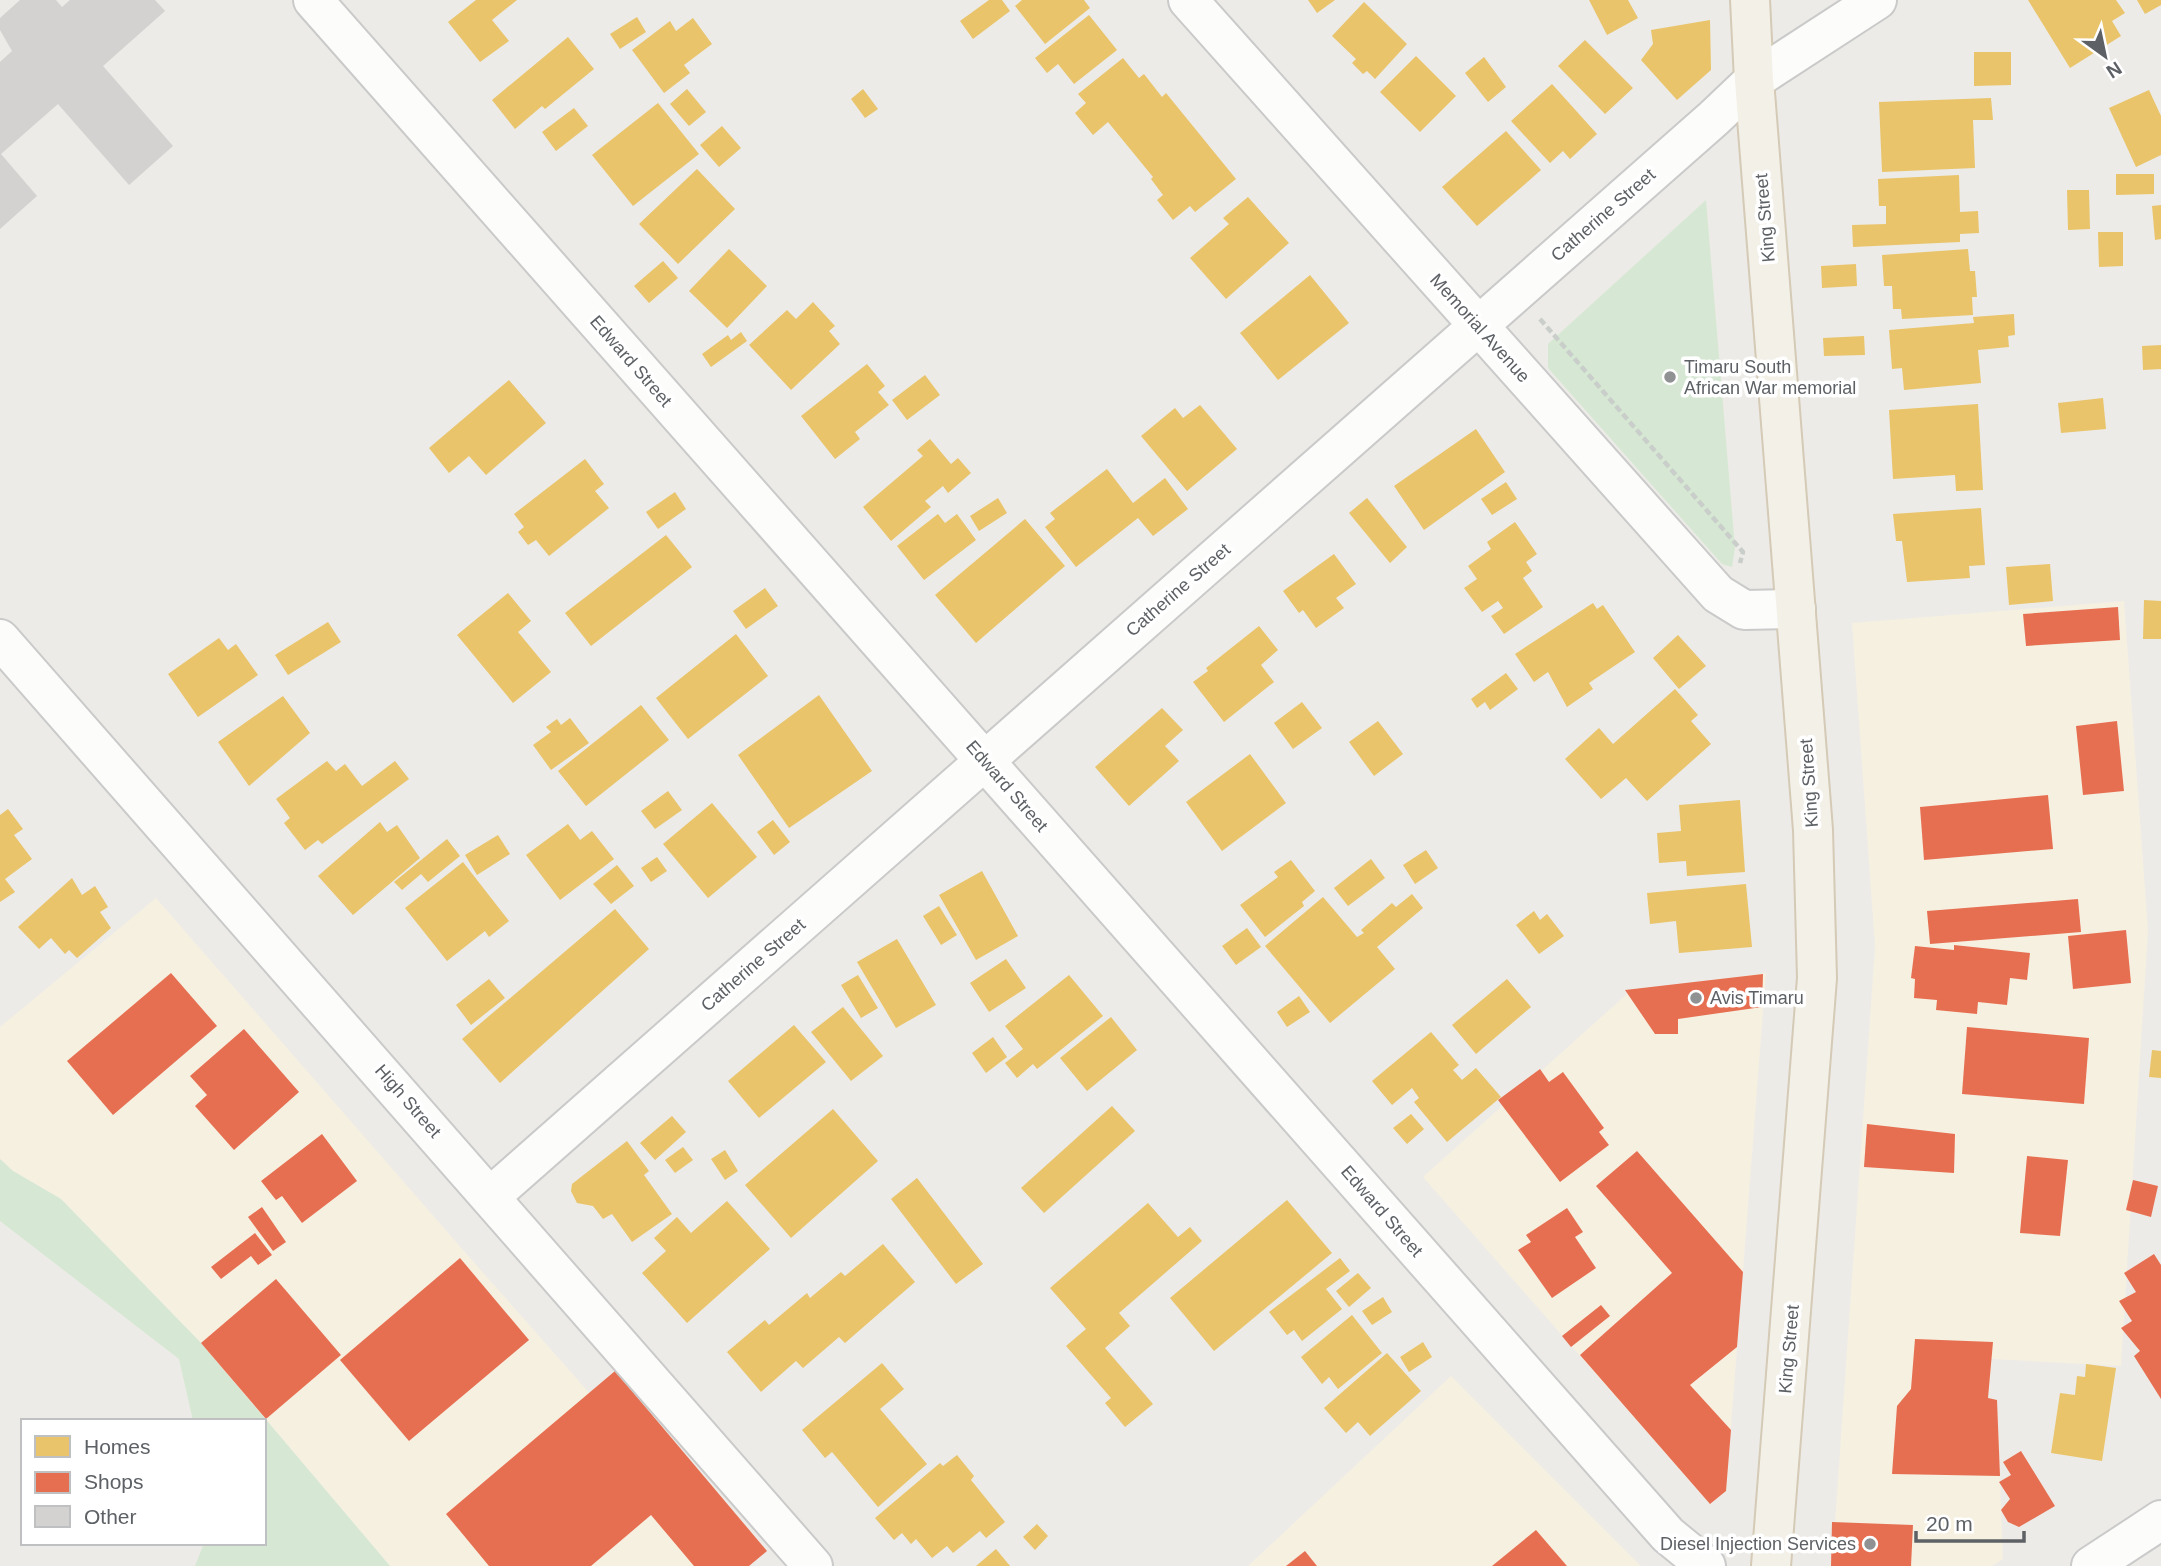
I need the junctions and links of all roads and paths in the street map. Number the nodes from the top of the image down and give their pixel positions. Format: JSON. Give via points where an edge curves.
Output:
{"nodes":[{"id":1,"x":313,"y":0,"type":"edge"},
{"id":2,"x":1188,"y":0,"type":"edge"},
{"id":3,"x":1750,"y":0,"type":"edge"},
{"id":4,"x":1877,"y":0,"type":"edge"},
{"id":5,"x":1754,"y":80,"type":"junction"},
{"id":6,"x":1517,"y":291,"type":"junction"},
{"id":7,"x":1478,"y":326,"type":"junction"},
{"id":8,"x":1739,"y":567,"type":"dead end"},
{"id":9,"x":1796,"y":609,"type":"junction"},
{"id":10,"x":0,"y":639,"type":"edge"},
{"id":11,"x":985,"y":761,"type":"junction"},
{"id":12,"x":491,"y":1196,"type":"junction"},
{"id":13,"x":2161,"y":1520,"type":"edge"},
{"id":14,"x":813,"y":1566,"type":"edge"},
{"id":15,"x":1706,"y":1566,"type":"edge"},
{"id":16,"x":1771,"y":1566,"type":"edge"},
{"id":17,"x":2091,"y":1566,"type":"edge"}],
"edges":[{"from":1,"to":11,"type":"street","name":"Edward Street"},
{"from":2,"to":7,"type":"street","name":"Memorial Avenue"},
{"from":3,"to":5,"type":"main road","name":"King Street"},
{"from":4,"to":5,"type":"street","name":"Catherine Street"},
{"from":5,"to":6,"type":"street","name":"Catherine Street"},
{"from":5,"to":9,"type":"main road","name":"King Street"},
{"from":6,"to":7,"type":"street","name":"Catherine Street"},
{"from":6,"to":8,"type":"path","via":[[1743,552]]},
{"from":7,"to":9,"type":"street","name":"Memorial Avenue","via":[[1718,594],[1744,610]]},
{"from":7,"to":11,"type":"street","name":"Catherine Street"},
{"from":9,"to":16,"type":"main road","name":"King Street","via":[[1813,830],[1817,978]]},
{"from":10,"to":12,"type":"street","name":"High Street"},
{"from":11,"to":12,"type":"street","name":"Catherine Street"},
{"from":11,"to":15,"type":"street","name":"Edward Street","via":[[1668,1535]]},
{"from":12,"to":14,"type":"street","name":"High Street"},
{"from":13,"to":17,"type":"street"}]}
